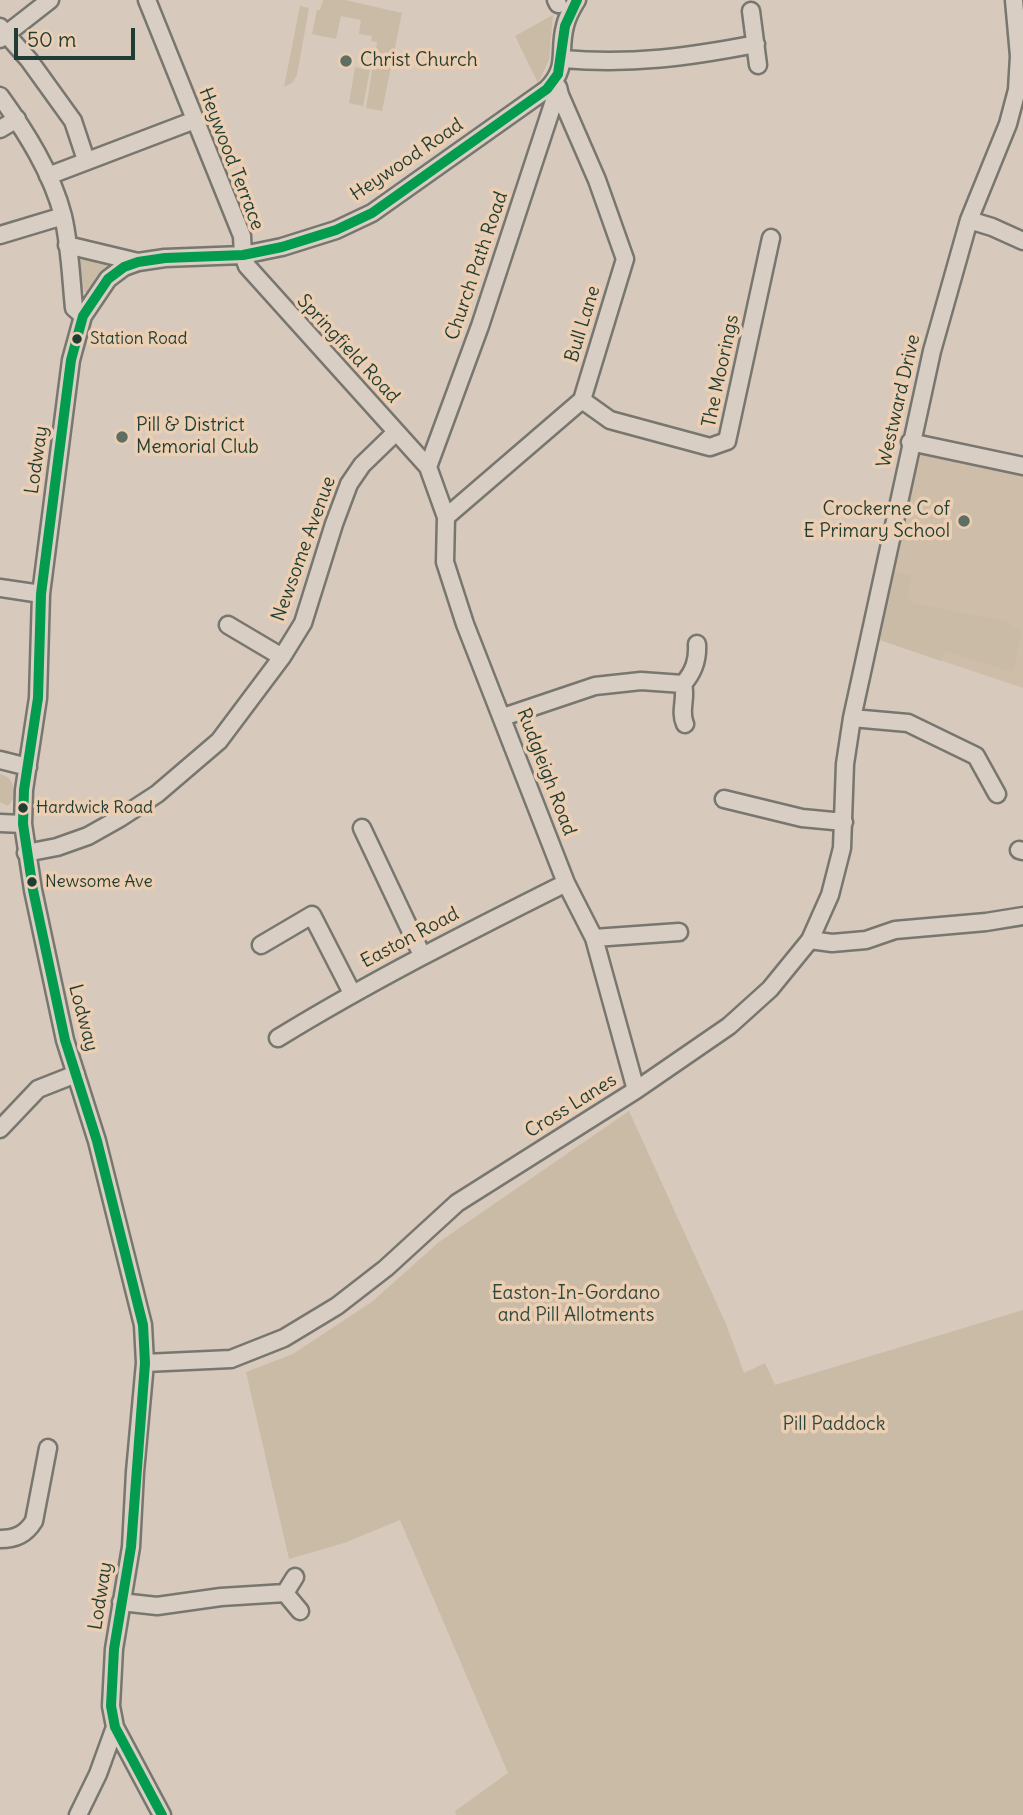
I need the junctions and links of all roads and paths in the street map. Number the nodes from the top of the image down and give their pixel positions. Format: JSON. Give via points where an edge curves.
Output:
{"nodes":[{"id":1,"x":50,"y":0,"type":"edge"},
{"id":2,"x":147,"y":0,"type":"edge"},
{"id":3,"x":577,"y":0,"type":"edge"},
{"id":4,"x":1014,"y":0,"type":"edge"},
{"id":5,"x":751,"y":11,"type":"dead end"},
{"id":6,"x":2,"y":32,"type":"edge"},
{"id":7,"x":755,"y":44,"type":"junction"},
{"id":8,"x":563,"y":59,"type":"junction"},
{"id":9,"x":758,"y":65,"type":"dead end"},
{"id":10,"x":558,"y":87,"type":"junction"},
{"id":11,"x":0,"y":96,"type":"edge"},
{"id":12,"x":17,"y":119,"type":"junction"},
{"id":13,"x":195,"y":120,"type":"junction"},
{"id":14,"x":0,"y":129,"type":"edge"},
{"id":15,"x":86,"y":160,"type":"junction"},
{"id":16,"x":48,"y":176,"type":"junction"},
{"id":17,"x":63,"y":216,"type":"junction"},
{"id":18,"x":969,"y":220,"type":"junction"},
{"id":19,"x":0,"y":235,"type":"edge"},
{"id":20,"x":771,"y":238,"type":"dead end"},
{"id":21,"x":1023,"y":242,"type":"edge"},
{"id":22,"x":67,"y":246,"type":"junction"},
{"id":23,"x":243,"y":255,"type":"junction"},
{"id":24,"x":138,"y":262,"type":"junction"},
{"id":25,"x":83,"y":316,"type":"junction"},
{"id":26,"x":582,"y":400,"type":"junction"},
{"id":27,"x":396,"y":432,"type":"junction"},
{"id":28,"x":910,"y":442,"type":"junction"},
{"id":29,"x":1023,"y":466,"type":"edge"},
{"id":30,"x":428,"y":467,"type":"junction"},
{"id":31,"x":446,"y":517,"type":"junction"},
{"id":32,"x":0,"y":588,"type":"edge"},
{"id":33,"x":41,"y":594,"type":"junction"},
{"id":34,"x":228,"y":625,"type":"dead end"},
{"id":35,"x":697,"y":644,"type":"dead end"},
{"id":36,"x":282,"y":657,"type":"junction"},
{"id":37,"x":683,"y":684,"type":"junction"},
{"id":38,"x":503,"y":717,"type":"junction"},
{"id":39,"x":852,"y":718,"type":"junction"},
{"id":40,"x":685,"y":724,"type":"dead end"},
{"id":41,"x":0,"y":760,"type":"edge"},
{"id":42,"x":28,"y":767,"type":"junction"},
{"id":43,"x":997,"y":794,"type":"dead end"},
{"id":44,"x":724,"y":799,"type":"dead end"},
{"id":45,"x":844,"y":822,"type":"junction"},
{"id":46,"x":0,"y":823,"type":"edge"},
{"id":47,"x":23,"y":824,"type":"junction"},
{"id":48,"x":362,"y":828,"type":"dead end"},
{"id":49,"x":26,"y":853,"type":"junction"},
{"id":50,"x":566,"y":883,"type":"junction"},
{"id":51,"x":1023,"y":916,"type":"edge"},
{"id":52,"x":679,"y":932,"type":"dead end"},
{"id":53,"x":594,"y":938,"type":"junction"},
{"id":54,"x":810,"y":940,"type":"junction"},
{"id":55,"x":261,"y":945,"type":"dead end"},
{"id":56,"x":422,"y":955,"type":"junction"},
{"id":57,"x":352,"y":993,"type":"junction"},
{"id":58,"x":278,"y":1038,"type":"dead end"},
{"id":59,"x":76,"y":1074,"type":"junction"},
{"id":60,"x":636,"y":1090,"type":"junction"},
{"id":61,"x":0,"y":1129,"type":"edge"},
{"id":62,"x":145,"y":1363,"type":"junction"},
{"id":63,"x":48,"y":1448,"type":"dead end"},
{"id":64,"x":0,"y":1539,"type":"edge"},
{"id":65,"x":295,"y":1577,"type":"dead end"},
{"id":66,"x":285,"y":1593,"type":"junction"},
{"id":67,"x":121,"y":1602,"type":"junction"},
{"id":68,"x":300,"y":1611,"type":"dead end"},
{"id":69,"x":116,"y":1727,"type":"junction"},
{"id":70,"x":78,"y":1815,"type":"edge"},
{"id":71,"x":162,"y":1815,"type":"edge"}],
"edges":[{"from":1,"to":6,"type":"street"},
{"from":2,"to":13,"type":"street","name":"Heywood Terrace"},
{"from":3,"to":8,"type":"street","via":[[565,26]]},
{"from":4,"to":18,"type":"street","name":"Westward Drive","via":[[1017,90]]},
{"from":5,"to":7,"type":"street"},
{"from":6,"to":15,"type":"street","via":[[74,121]]},
{"from":7,"to":8,"type":"street","via":[[636,61]]},
{"from":7,"to":9,"type":"street"},
{"from":8,"to":10,"type":"street"},
{"from":10,"to":23,"type":"street","name":"Heywood Road","via":[[522,107],[372,213],[320,235]]},
{"from":10,"to":26,"type":"street","name":"Bull Lane","via":[[625,259]]},
{"from":10,"to":30,"type":"street","name":"Church Path Road","via":[[480,326]]},
{"from":11,"to":12,"type":"street"},
{"from":12,"to":14,"type":"street"},
{"from":12,"to":16,"type":"street"},
{"from":13,"to":15,"type":"street"},
{"from":13,"to":23,"type":"street","name":"Heywood Terrace","via":[[242,236]]},
{"from":15,"to":16,"type":"street"},
{"from":16,"to":17,"type":"street"},
{"from":17,"to":19,"type":"street"},
{"from":17,"to":22,"type":"street"},
{"from":18,"to":21,"type":"street"},
{"from":18,"to":28,"type":"street","name":"Westward Drive"},
{"from":20,"to":26,"type":"street","name":"The Moorings","via":[[727,442],[710,447],[610,420]]},
{"from":22,"to":24,"type":"street"},
{"from":22,"to":25,"type":"street","via":[[74,308]]},
{"from":23,"to":24,"type":"street","name":"Heywood Road"},
{"from":23,"to":27,"type":"street","name":"Springfield Road","via":[[247,267],[280,306]]},
{"from":24,"to":25,"type":"street","name":"Heywood Road","via":[[108,279]]},
{"from":25,"to":33,"type":"street","name":"Lodway","via":[[71,360]]},
{"from":26,"to":31,"type":"street"},
{"from":27,"to":30,"type":"street","name":"Springfield Road"},
{"from":27,"to":36,"type":"street","name":"Newsome Avenue","via":[[349,484],[303,623]]},
{"from":28,"to":29,"type":"street"},
{"from":28,"to":39,"type":"street","name":"Westward Drive"},
{"from":30,"to":31,"type":"street","name":"Rudgleigh Road"},
{"from":31,"to":38,"type":"street","name":"Rudgleigh Road","via":[[445,562]]},
{"from":32,"to":33,"type":"street"},
{"from":33,"to":42,"type":"street","name":"Lodway","via":[[38,698]]},
{"from":34,"to":36,"type":"street"},
{"from":35,"to":37,"type":"street","via":[[697,661]]},
{"from":36,"to":49,"type":"street","name":"Newsome Avenue","via":[[219,741],[157,794],[88,836]]},
{"from":37,"to":38,"type":"street","via":[[641,681],[595,686]]},
{"from":37,"to":40,"type":"street"},
{"from":38,"to":50,"type":"street","name":"Rudgleigh Road"},
{"from":39,"to":43,"type":"street","via":[[908,723],[976,756]]},
{"from":39,"to":45,"type":"street","name":"Westward Drive"},
{"from":41,"to":42,"type":"street"},
{"from":42,"to":47,"type":"street","name":"Lodway"},
{"from":44,"to":45,"type":"street","via":[[802,818]]},
{"from":45,"to":54,"type":"street","name":"Westward Drive","via":[[830,895]]},
{"from":46,"to":47,"type":"street"},
{"from":47,"to":49,"type":"street","name":"Lodway"},
{"from":48,"to":56,"type":"street"},
{"from":49,"to":59,"type":"street","name":"Lodway"},
{"from":50,"to":53,"type":"street","name":"Rudgleigh Road"},
{"from":50,"to":56,"type":"street","name":"Easton Road"},
{"from":51,"to":54,"type":"street","via":[[895,930],[866,940]]},
{"from":52,"to":53,"type":"street"},
{"from":53,"to":60,"type":"street","name":"Rudgleigh Road"},
{"from":54,"to":60,"type":"street","name":"Cross Lanes","via":[[771,989],[729,1026]]},
{"from":55,"to":57,"type":"street","via":[[312,915]]},
{"from":56,"to":57,"type":"street","name":"Easton Road"},
{"from":57,"to":58,"type":"street","name":"Easton Road"},
{"from":59,"to":61,"type":"street","via":[[38,1089]]},
{"from":59,"to":62,"type":"street","name":"Lodway","via":[[143,1325]]},
{"from":60,"to":62,"type":"street","name":"Cross Lanes","via":[[457,1203],[376,1276],[284,1338],[231,1359]]},
{"from":62,"to":67,"type":"street","name":"Lodway","via":[[131,1547]]},
{"from":63,"to":64,"type":"street","via":[[34,1521],[19,1536]]},
{"from":65,"to":66,"type":"street"},
{"from":66,"to":67,"type":"street","via":[[157,1606]]},
{"from":66,"to":68,"type":"street"},
{"from":67,"to":69,"type":"street","name":"Lodway","via":[[111,1681]]},
{"from":69,"to":70,"type":"street"},
{"from":69,"to":71,"type":"street"}]}
